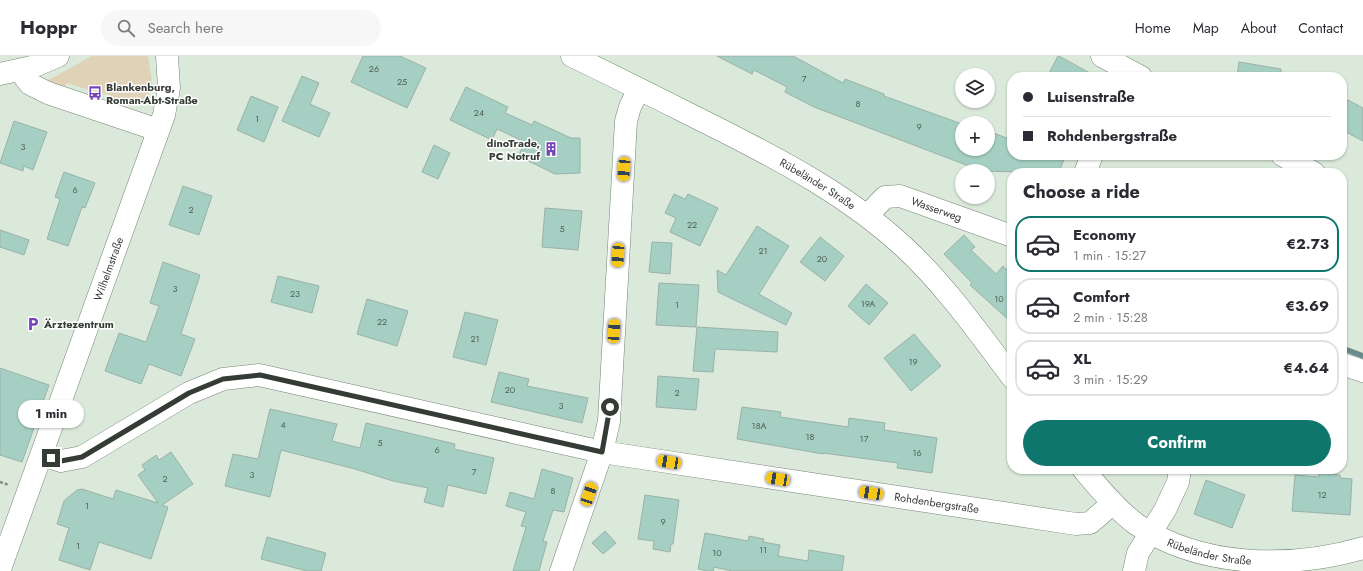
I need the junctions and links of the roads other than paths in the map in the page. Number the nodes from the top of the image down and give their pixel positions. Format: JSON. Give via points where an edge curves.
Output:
{"nodes":[{"id":1,"x":58,"y":56,"type":"edge"},
{"id":2,"x":168,"y":56,"type":"edge"},
{"id":3,"x":572,"y":56,"type":"edge"},
{"id":4,"x":1102,"y":56,"type":"edge"},
{"id":5,"x":10,"y":72,"type":"edge"},
{"id":6,"x":1127,"y":72,"type":"edge"},
{"id":7,"x":639,"y":89,"type":"junction"},
{"id":8,"x":158,"y":130,"type":"junction"},
{"id":9,"x":1291,"y":160,"type":"edge"},
{"id":10,"x":1305,"y":168,"type":"edge"},
{"id":11,"x":867,"y":216,"type":"junction"},
{"id":12,"x":1007,"y":234,"type":"edge"},
{"id":13,"x":1347,"y":366,"type":"edge"},
{"id":14,"x":1007,"y":371,"type":"edge"},
{"id":15,"x":1363,"y":371,"type":"edge"},
{"id":16,"x":602,"y":452,"type":"junction"},
{"id":17,"x":42,"y":455,"type":"junction"},
{"id":18,"x":1088,"y":474,"type":"edge"},
{"id":19,"x":1179,"y":474,"type":"edge"},
{"id":20,"x":1113,"y":503,"type":"junction"},
{"id":21,"x":1150,"y":532,"type":"junction"},
{"id":22,"x":1363,"y":548,"type":"edge"},
{"id":23,"x":0,"y":569,"type":"edge"},
{"id":24,"x":561,"y":571,"type":"edge"},
{"id":25,"x":1134,"y":571,"type":"edge"}],
"edges":[{"from":1,"to":5,"type":"street"},
{"from":2,"to":8,"type":"street","name":"Wilhelmstraße","via":[[168,100]]},
{"from":3,"to":7,"type":"street","name":"Rübeländer Straße"},
{"from":4,"to":6,"type":"street"},
{"from":5,"to":8,"type":"street","via":[[48,93]]},
{"from":7,"to":11,"type":"street","name":"Rübeländer Straße","via":[[807,176]]},
{"from":7,"to":16,"type":"street","via":[[626,121],[612,393]]},
{"from":8,"to":17,"type":"street","name":"Wilhelmstraße"},
{"from":9,"to":10,"type":"street"},
{"from":11,"to":12,"type":"street","name":"Wasserweg","via":[[885,198],[900,196]]},
{"from":11,"to":14,"type":"street","name":"Rübeländer Straße","via":[[904,247],[940,284]]},
{"from":13,"to":15,"type":"street"},
{"from":16,"to":17,"type":"street","name":"Rohdenbergstraße","via":[[260,375],[223,379],[189,393],[82,457],[61,461]]},
{"from":16,"to":20,"type":"street","name":"Rohdenbergstraße","via":[[1076,524],[1090,523]]},
{"from":16,"to":24,"type":"street"},
{"from":17,"to":23,"type":"street","name":"Wilhelmstraße"},
{"from":18,"to":20,"type":"street","name":"Rübeländer Straße"},
{"from":19,"to":21,"type":"street","via":[[1165,510]]},
{"from":20,"to":21,"type":"street","name":"Rübeländer Straße","via":[[1135,523]]},
{"from":21,"to":22,"type":"street","name":"Rübeländer Straße","via":[[1196,551],[1249,560],[1301,560]]},
{"from":21,"to":25,"type":"street","via":[[1138,553]]}]}
